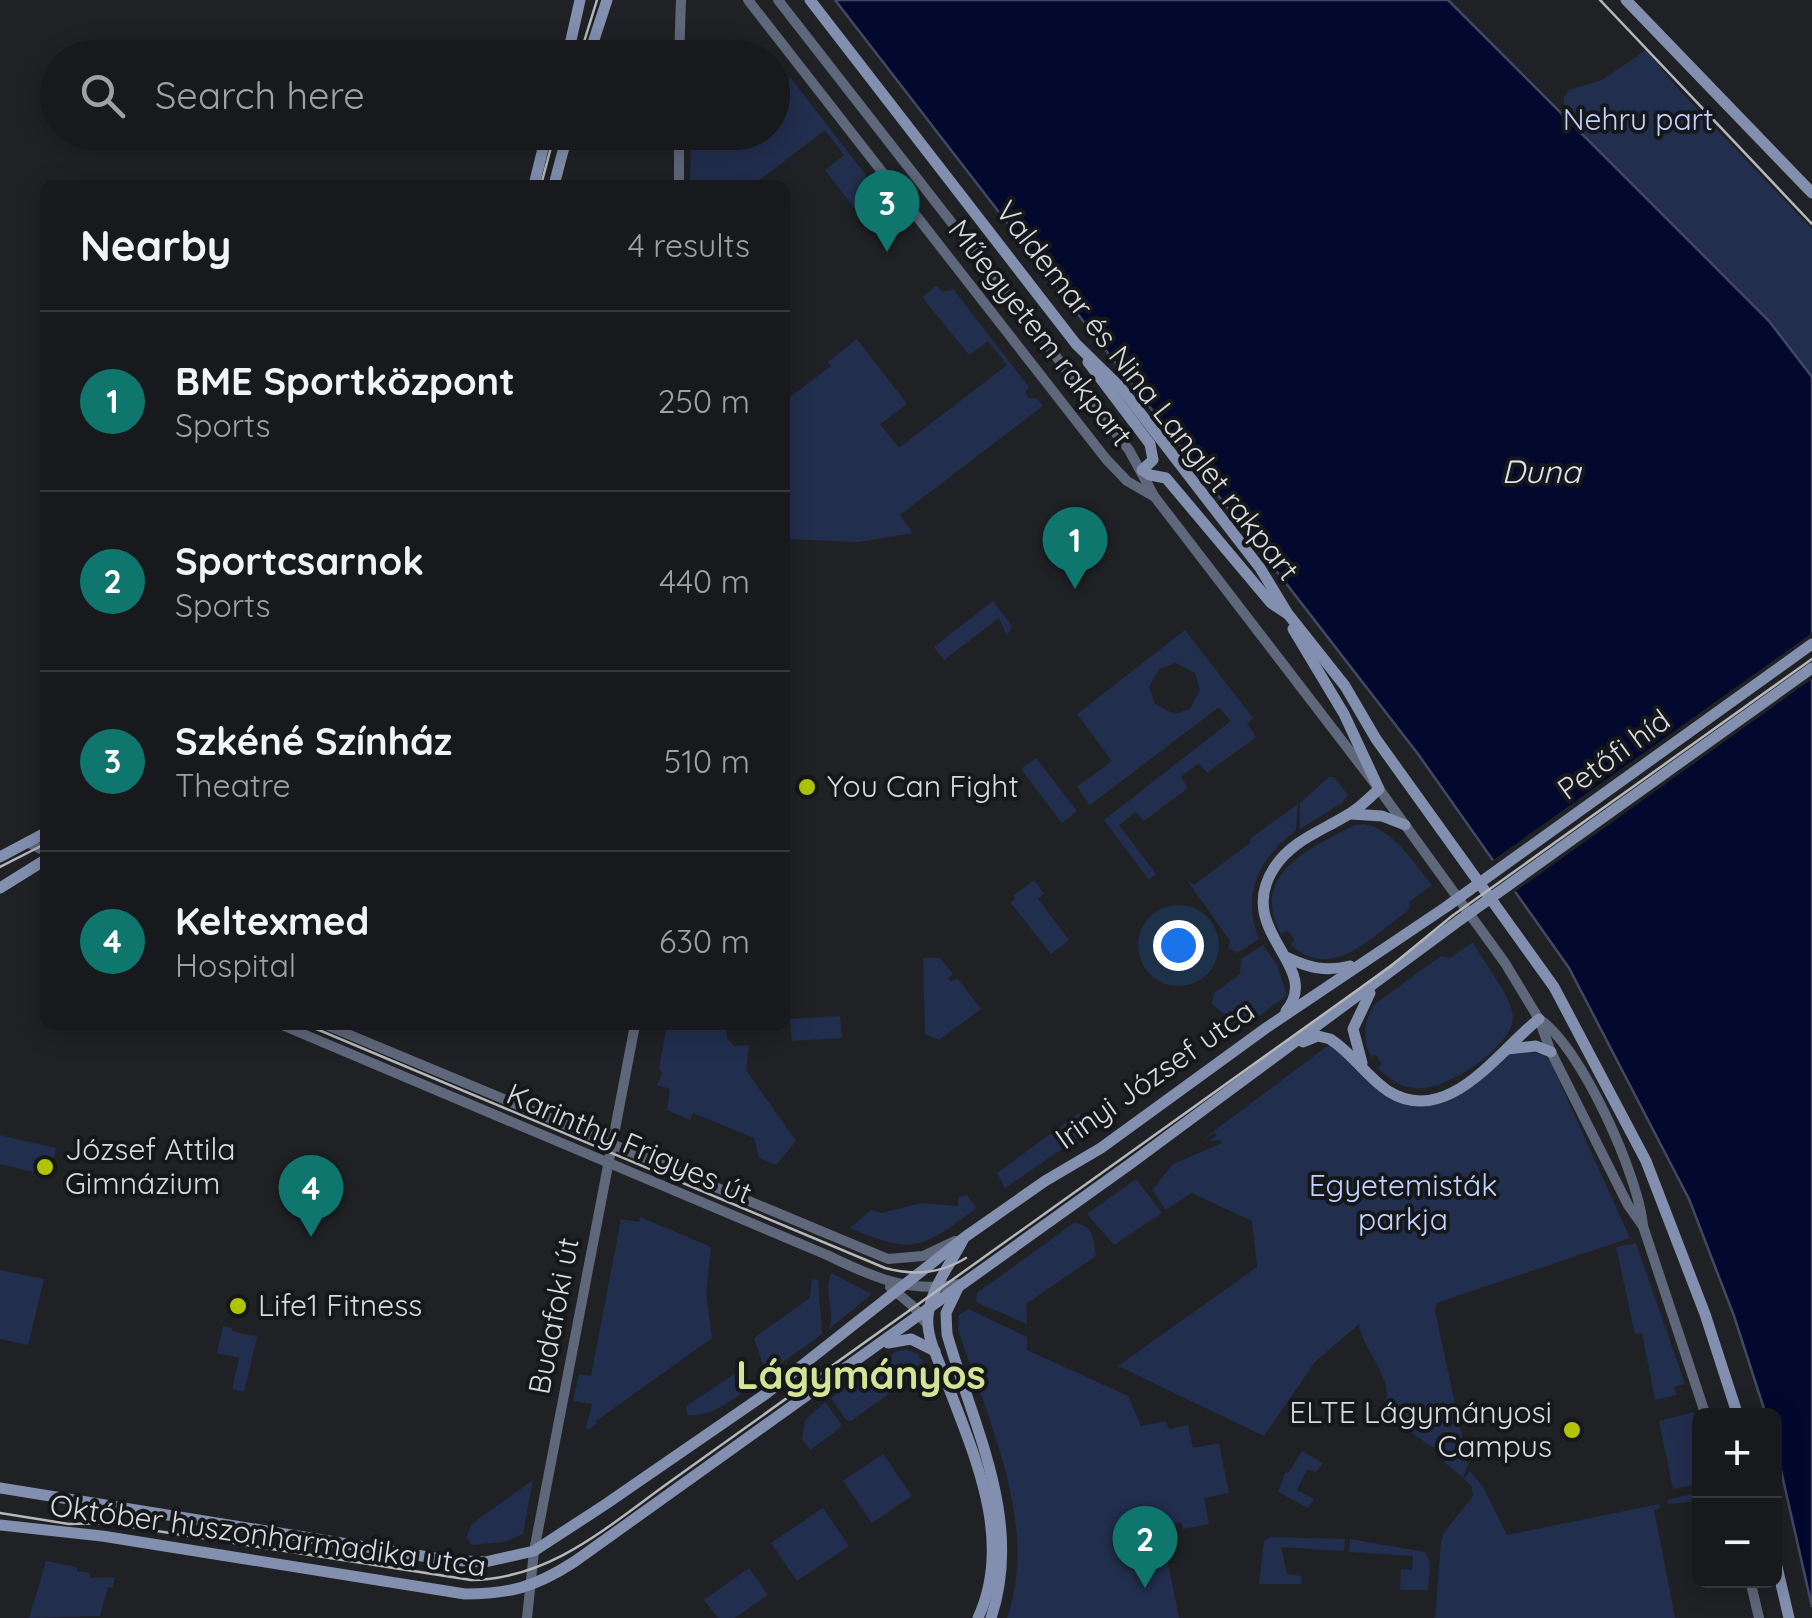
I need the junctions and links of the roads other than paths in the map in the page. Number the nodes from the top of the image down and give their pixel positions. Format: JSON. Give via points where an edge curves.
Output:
{"nodes":[{"id":1,"x":580,"y":0,"type":"edge"},
{"id":2,"x":608,"y":0,"type":"edge"},
{"id":3,"x":748,"y":0,"type":"edge"},
{"id":4,"x":778,"y":0,"type":"edge"},
{"id":5,"x":810,"y":0,"type":"edge"},
{"id":6,"x":1626,"y":0,"type":"edge"},
{"id":7,"x":680,"y":4,"type":"edge"},
{"id":8,"x":571,"y":40,"type":"edge"},
{"id":9,"x":594,"y":40,"type":"edge"},
{"id":10,"x":679,"y":40,"type":"edge"},
{"id":11,"x":782,"y":40,"type":"edge"},
{"id":12,"x":790,"y":49,"type":"edge"},
{"id":13,"x":543,"y":150,"type":"edge"},
{"id":14,"x":563,"y":150,"type":"edge"},
{"id":15,"x":679,"y":150,"type":"edge"},
{"id":16,"x":535,"y":180,"type":"edge"},
{"id":17,"x":555,"y":180,"type":"edge"},
{"id":18,"x":679,"y":180,"type":"edge"},
{"id":19,"x":1812,"y":193,"type":"edge"},
{"id":20,"x":1076,"y":344,"type":"junction"},
{"id":21,"x":1088,"y":400,"type":"junction"},
{"id":22,"x":1070,"y":413,"type":"junction"},
{"id":23,"x":1104,"y":420,"type":"junction"},
{"id":24,"x":1085,"y":434,"type":"junction"},
{"id":25,"x":1142,"y":470,"type":"junction"},
{"id":26,"x":1127,"y":480,"type":"junction"},
{"id":27,"x":1154,"y":496,"type":"junction"},
{"id":28,"x":1288,"y":614,"type":"junction"},
{"id":29,"x":1812,"y":644,"type":"edge"},
{"id":30,"x":1812,"y":668,"type":"edge"},
{"id":31,"x":1379,"y":789,"type":"junction"},
{"id":32,"x":1350,"y":814,"type":"junction"},
{"id":33,"x":1405,"y":825,"type":"junction"},
{"id":34,"x":40,"y":837,"type":"edge"},
{"id":35,"x":29,"y":843,"type":"junction"},
{"id":36,"x":40,"y":848,"type":"edge"},
{"id":37,"x":0,"y":857,"type":"edge"},
{"id":38,"x":40,"y":863,"type":"edge"},
{"id":39,"x":0,"y":888,"type":"edge"},
{"id":40,"x":1446,"y":906,"type":"joint"},
{"id":41,"x":1457,"y":922,"type":"joint"},
{"id":42,"x":1285,"y":956,"type":"junction"},
{"id":43,"x":1359,"y":964,"type":"junction"},
{"id":44,"x":1374,"y":985,"type":"junction"},
{"id":45,"x":1280,"y":1018,"type":"junction"},
{"id":46,"x":1540,"y":1020,"type":"junction"},
{"id":47,"x":294,"y":1030,"type":"edge"},
{"id":48,"x":338,"y":1030,"type":"edge"},
{"id":49,"x":634,"y":1030,"type":"edge"},
{"id":50,"x":1289,"y":1048,"type":"junction"},
{"id":51,"x":1507,"y":1049,"type":"junction"},
{"id":52,"x":1550,"y":1052,"type":"junction"},
{"id":53,"x":1364,"y":1067,"type":"junction"},
{"id":54,"x":612,"y":1145,"type":"junction"},
{"id":55,"x":608,"y":1165,"type":"junction"},
{"id":56,"x":1643,"y":1226,"type":"junction"},
{"id":57,"x":965,"y":1236,"type":"junction"},
{"id":58,"x":961,"y":1284,"type":"junction"},
{"id":59,"x":899,"y":1288,"type":"junction"},
{"id":60,"x":936,"y":1288,"type":"junction"},
{"id":61,"x":926,"y":1316,"type":"junction"},
{"id":62,"x":874,"y":1348,"type":"junction"},
{"id":63,"x":935,"y":1350,"type":"junction"},
{"id":64,"x":965,"y":1391,"type":"junction"},
{"id":65,"x":951,"y":1395,"type":"junction"},
{"id":66,"x":1703,"y":1408,"type":"edge"},
{"id":67,"x":1735,"y":1408,"type":"edge"},
{"id":68,"x":0,"y":1488,"type":"edge"},
{"id":69,"x":0,"y":1525,"type":"edge"},
{"id":70,"x":534,"y":1552,"type":"junction"},
{"id":71,"x":529,"y":1587,"type":"junction"},
{"id":72,"x":1752,"y":1588,"type":"edge"},
{"id":73,"x":1782,"y":1588,"type":"edge"},
{"id":74,"x":528,"y":1618,"type":"edge"},
{"id":75,"x":978,"y":1618,"type":"edge"},
{"id":76,"x":990,"y":1618,"type":"edge"},
{"id":77,"x":1759,"y":1618,"type":"edge"},
{"id":78,"x":1789,"y":1618,"type":"edge"}],
"edges":[{"from":1,"to":8,"type":"main road"},
{"from":2,"to":9,"type":"main road"},
{"from":3,"to":11,"type":"street","name":"Műegyetem rakpart"},
{"from":4,"to":21,"type":"street","name":"Műegyetem rakpart"},
{"from":5,"to":20,"type":"main road","name":"Valdemar és Nina Langlet rakpart"},
{"from":6,"to":19,"type":"main road"},
{"from":7,"to":10,"type":"street"},
{"from":12,"to":22,"type":"street","name":"Műegyetem rakpart"},
{"from":13,"to":16,"type":"main road"},
{"from":14,"to":17,"type":"main road"},
{"from":15,"to":18,"type":"street"},
{"from":20,"to":25,"type":"main road","via":[[1150,444],[1153,460]]},
{"from":20,"to":28,"type":"main road","name":"Valdemar és Nina Langlet rakpart","via":[[1120,388]]},
{"from":21,"to":22,"type":"street","via":[[1085,412]]},
{"from":21,"to":23,"type":"street","name":"Műegyetem rakpart"},
{"from":22,"to":24,"type":"street","name":"Műegyetem rakpart"},
{"from":23,"to":24,"type":"street","via":[[1090,421]]},
{"from":23,"to":25,"type":"street","name":"Műegyetem rakpart"},
{"from":24,"to":26,"type":"street","name":"Műegyetem rakpart"},
{"from":25,"to":26,"type":"street"},
{"from":25,"to":27,"type":"street","name":"Műegyetem rakpart"},
{"from":25,"to":28,"type":"main road","via":[[1166,478],[1271,603]]},
{"from":26,"to":27,"type":"street","name":"Műegyetem rakpart"},
{"from":27,"to":31,"type":"street","name":"Műegyetem rakpart"},
{"from":28,"to":31,"type":"main road"},
{"from":28,"to":67,"type":"main road","name":"Valdemar és Nina Langlet rakpart","via":[[1554,987],[1646,1162]]},
{"from":29,"to":40,"type":"main road","name":"Petőfi híd"},
{"from":30,"to":41,"type":"main road","name":"Petőfi híd"},
{"from":31,"to":32,"type":"main road"},
{"from":31,"to":33,"type":"street","name":"Műegyetem rakpart"},
{"from":32,"to":33,"type":"main road"},
{"from":32,"to":42,"type":"main road","via":[[1296,844],[1266,882],[1264,919]]},
{"from":33,"to":46,"type":"street","name":"Műegyetem rakpart"},
{"from":34,"to":35,"type":"main road"},
{"from":35,"to":36,"type":"street"},
{"from":35,"to":37,"type":"main road"},
{"from":38,"to":39,"type":"main road"},
{"from":40,"to":43,"type":"main road","name":"Irinyi József utca"},
{"from":41,"to":44,"type":"main road","name":"Irinyi József utca"},
{"from":42,"to":43,"type":"main road","via":[[1326,970]]},
{"from":42,"to":45,"type":"main road","via":[[1297,994]]},
{"from":43,"to":45,"type":"main road","name":"Irinyi József utca"},
{"from":44,"to":50,"type":"main road","name":"Irinyi József utca"},
{"from":44,"to":53,"type":"main road","via":[[1352,1029]]},
{"from":45,"to":57,"type":"main road","name":"Irinyi József utca","via":[[1116,1138]]},
{"from":46,"to":51,"type":"main road"},
{"from":46,"to":52,"type":"street"},
{"from":46,"to":56,"type":"street","via":[[1563,1041],[1609,1123],[1641,1200]]},
{"from":47,"to":55,"type":"street","name":"Karinthy Frigyes út"},
{"from":48,"to":54,"type":"street","name":"Karinthy Frigyes út"},
{"from":49,"to":54,"type":"street","name":"Budafoki út"},
{"from":50,"to":53,"type":"main road","via":[[1325,1037]]},
{"from":50,"to":58,"type":"main road","name":"Irinyi József utca"},
{"from":51,"to":52,"type":"main road","via":[[1525,1045]]},
{"from":51,"to":53,"type":"main road","via":[[1473,1081],[1426,1100],[1392,1093]]},
{"from":52,"to":56,"type":"street"},
{"from":54,"to":55,"type":"street","name":"Budafoki út"},
{"from":54,"to":57,"type":"street","name":"Karinthy Frigyes út","via":[[888,1259],[923,1256]]},
{"from":55,"to":59,"type":"street","name":"Karinthy Frigyes út"},
{"from":55,"to":70,"type":"street","name":"Budafoki út"},
{"from":56,"to":66,"type":"street"},
{"from":57,"to":59,"type":"main road","name":"Irinyi József utca"},
{"from":57,"to":60,"type":"main road"},
{"from":58,"to":60,"type":"street","name":"Karinthy Frigyes út"},
{"from":58,"to":61,"type":"main road","name":"Irinyi József utca"},
{"from":58,"to":64,"type":"main road","via":[[946,1323]]},
{"from":59,"to":60,"type":"street","name":"Karinthy Frigyes út"},
{"from":59,"to":61,"type":"street"},
{"from":59,"to":70,"type":"main road","name":"Irinyi József utca","via":[[741,1412]]},
{"from":60,"to":61,"type":"main road"},
{"from":61,"to":62,"type":"main road","name":"Irinyi József utca"},
{"from":61,"to":63,"type":"main road"},
{"from":62,"to":63,"type":"main road","via":[[905,1338]]},
{"from":62,"to":71,"type":"main road","name":"Irinyi József utca","via":[[574,1562]]},
{"from":63,"to":65,"type":"main road"},
{"from":64,"to":65,"type":"main road"},
{"from":64,"to":76,"type":"main road","via":[[1002,1520],[1002,1575]]},
{"from":65,"to":75,"type":"main road","via":[[990,1516],[992,1567]]},
{"from":68,"to":70,"type":"main road","name":"Október huszonharmadika utca","via":[[447,1560],[485,1562]]},
{"from":69,"to":71,"type":"main road","name":"Október huszonharmadika utca","via":[[465,1594]]},
{"from":70,"to":71,"type":"street","name":"Budafoki út"},
{"from":71,"to":74,"type":"street","name":"Budafoki út"},
{"from":72,"to":77,"type":"street"},
{"from":73,"to":78,"type":"main road"}]}
